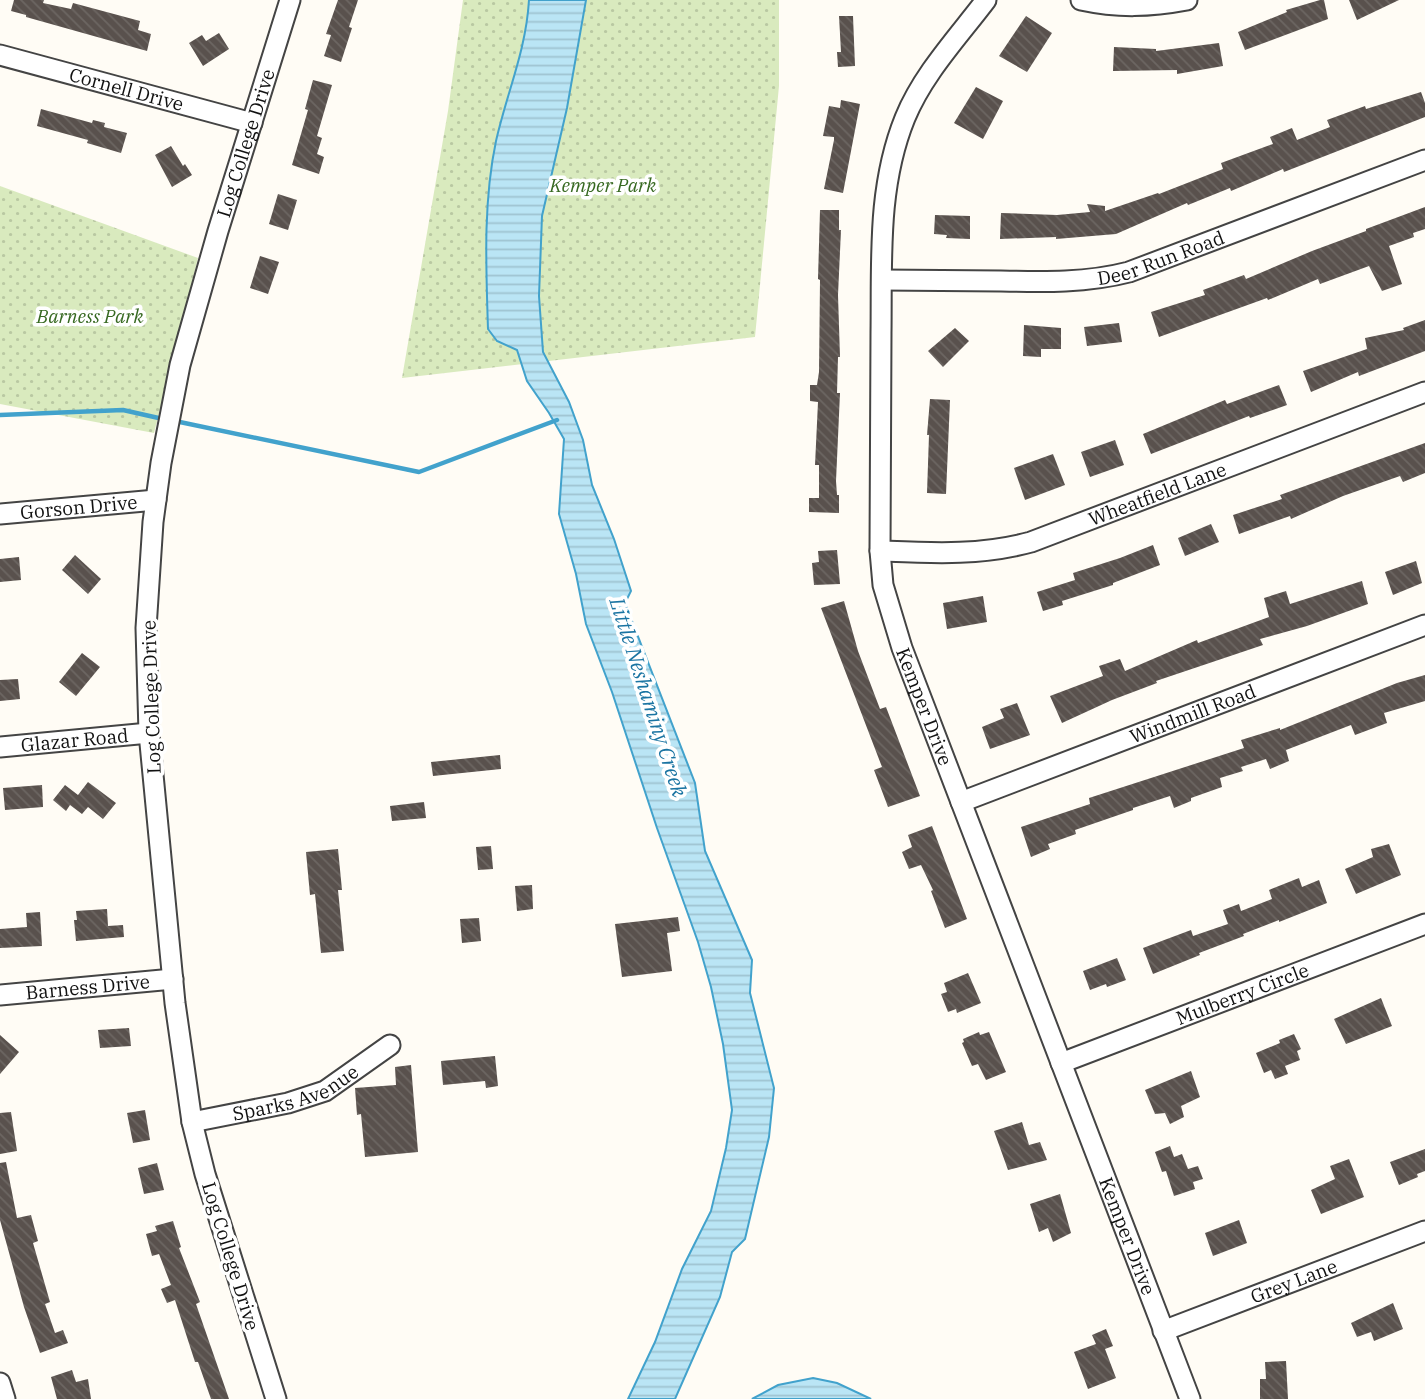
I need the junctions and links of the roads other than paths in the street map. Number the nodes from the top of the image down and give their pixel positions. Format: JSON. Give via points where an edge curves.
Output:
{"nodes":[{"id":1,"x":290,"y":0,"type":"edge"},
{"id":2,"x":986,"y":0,"type":"edge"},
{"id":3,"x":1081,"y":0,"type":"edge"},
{"id":4,"x":1187,"y":0,"type":"edge"},
{"id":5,"x":0,"y":55,"type":"edge"},
{"id":6,"x":252,"y":123,"type":"junction"},
{"id":7,"x":1425,"y":160,"type":"edge"},
{"id":8,"x":882,"y":279,"type":"junction"},
{"id":9,"x":1425,"y":392,"type":"edge"},
{"id":10,"x":156,"y":500,"type":"junction"},
{"id":11,"x":0,"y":514,"type":"edge"},
{"id":12,"x":880,"y":551,"type":"junction"},
{"id":13,"x":1425,"y":625,"type":"edge"},
{"id":14,"x":149,"y":733,"type":"junction"},
{"id":15,"x":0,"y":747,"type":"edge"},
{"id":16,"x":961,"y":802,"type":"junction"},
{"id":17,"x":1425,"y":924,"type":"edge"},
{"id":18,"x":173,"y":979,"type":"junction"},
{"id":19,"x":0,"y":995,"type":"edge"},
{"id":20,"x":390,"y":1045,"type":"dead end"},
{"id":21,"x":1060,"y":1063,"type":"junction"},
{"id":22,"x":192,"y":1122,"type":"junction"},
{"id":23,"x":1425,"y":1231,"type":"edge"},
{"id":24,"x":1163,"y":1331,"type":"junction"},
{"id":25,"x":0,"y":1383,"type":"edge"},
{"id":26,"x":5,"y":1399,"type":"edge"},
{"id":27,"x":275,"y":1399,"type":"edge"},
{"id":28,"x":1190,"y":1399,"type":"edge"}],
"edges":[{"from":1,"to":6,"type":"street","name":"Log College Drive"},
{"from":2,"to":8,"type":"street","name":"Kemper Drive","via":[[923,85],[898,136],[884,197]]},
{"from":3,"to":4,"type":"street","via":[[1133,7]]},
{"from":5,"to":6,"type":"street","name":"Cornell Drive"},
{"from":6,"to":10,"type":"street","name":"Log College Drive","via":[[190,325],[170,409]]},
{"from":7,"to":8,"type":"street","name":"Deer Run Road","via":[[1106,278]]},
{"from":8,"to":12,"type":"street","name":"Kemper Drive"},
{"from":9,"to":12,"type":"street","name":"Wheatfield Lane","via":[[1031,542],[979,553]]},
{"from":10,"to":11,"type":"street","name":"Gorson Drive"},
{"from":10,"to":14,"type":"street","name":"Log College Drive","via":[[146,628]]},
{"from":12,"to":16,"type":"street","name":"Kemper Drive","via":[[891,617]]},
{"from":13,"to":16,"type":"street","name":"Windmill Road"},
{"from":14,"to":15,"type":"street","name":"Glazar Road"},
{"from":14,"to":18,"type":"street","name":"Log College Drive"},
{"from":16,"to":21,"type":"street","name":"Kemper Drive"},
{"from":17,"to":21,"type":"street","name":"Mulberry Circle"},
{"from":18,"to":19,"type":"street","name":"Barness Drive"},
{"from":18,"to":22,"type":"street","name":"Log College Drive"},
{"from":20,"to":22,"type":"street","name":"Sparks Avenue","via":[[325,1091]]},
{"from":21,"to":24,"type":"street","name":"Kemper Drive"},
{"from":22,"to":27,"type":"street","name":"Log College Drive"},
{"from":23,"to":24,"type":"street","name":"Grey Lane"},
{"from":24,"to":28,"type":"street","name":"Kemper Drive"},
{"from":25,"to":26,"type":"street"}]}
